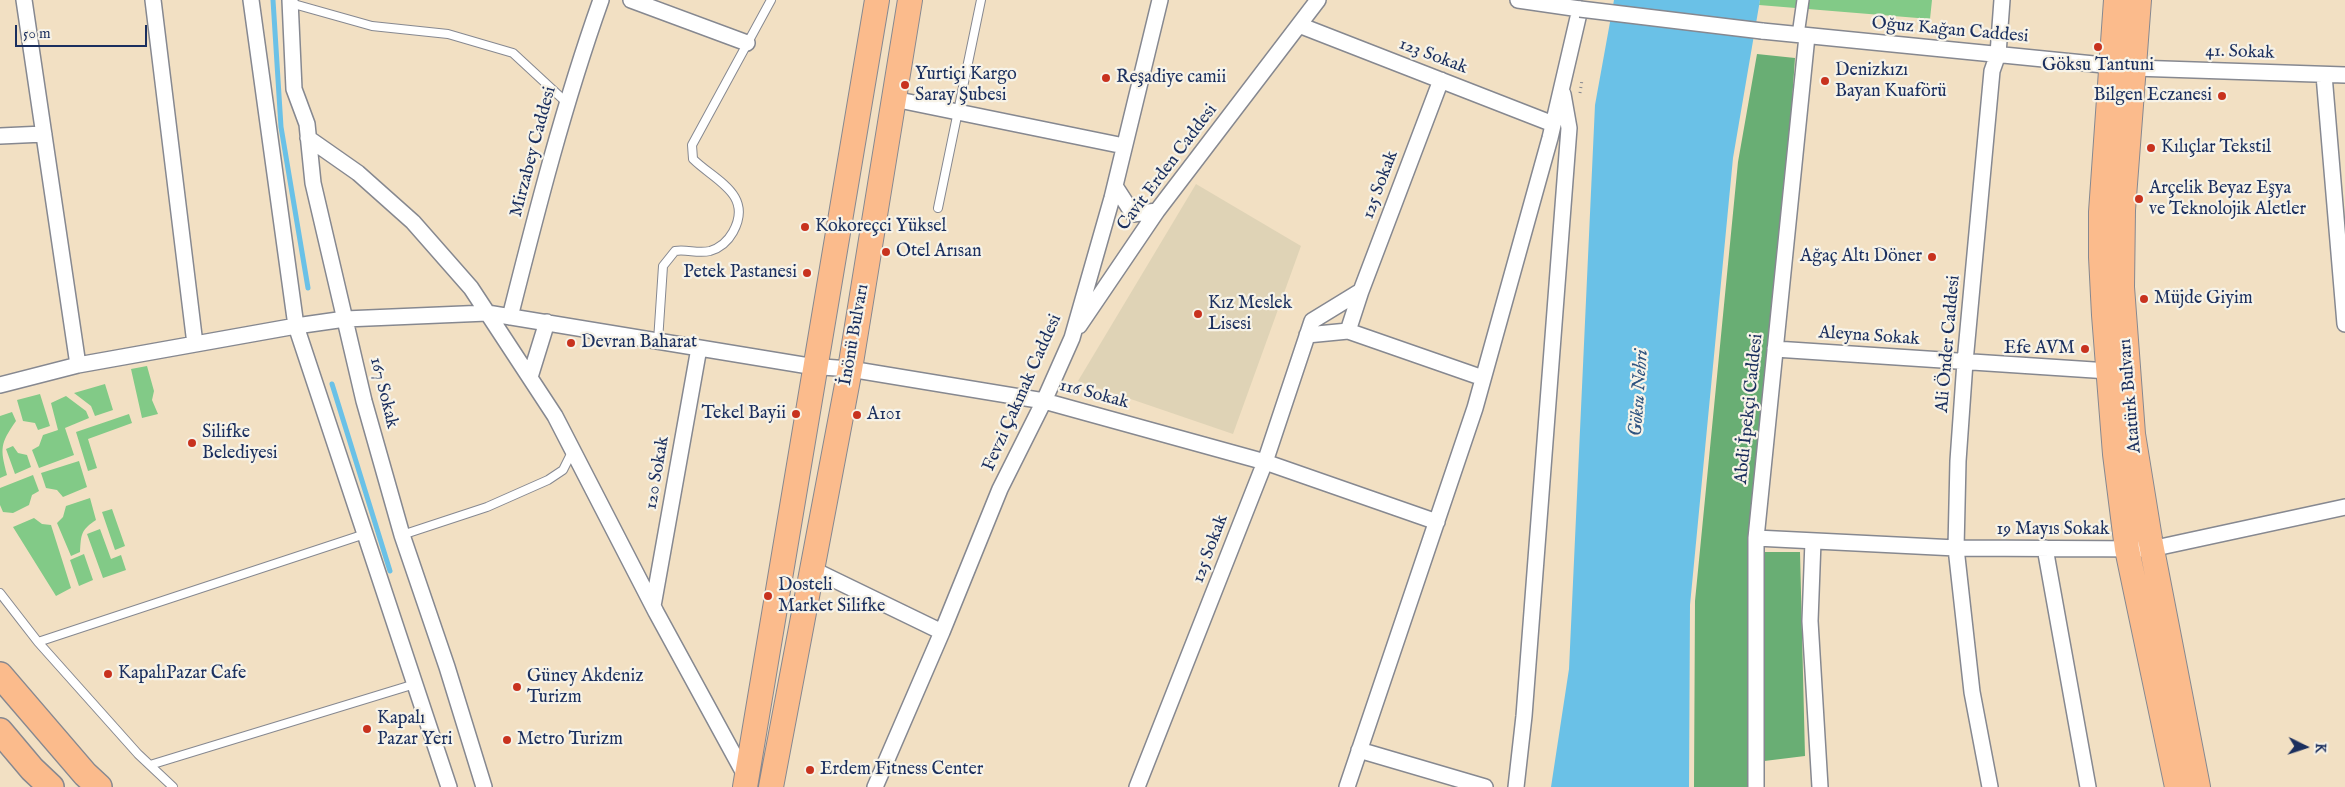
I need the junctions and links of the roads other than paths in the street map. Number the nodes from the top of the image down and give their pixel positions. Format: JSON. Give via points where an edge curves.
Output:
{"nodes":[{"id":1,"x":24,"y":0,"type":"edge"},
{"id":2,"x":153,"y":0,"type":"edge"},
{"id":3,"x":251,"y":0,"type":"edge"},
{"id":4,"x":601,"y":0,"type":"edge"},
{"id":5,"x":631,"y":0,"type":"edge"},
{"id":6,"x":771,"y":0,"type":"edge"},
{"id":7,"x":910,"y":0,"type":"edge"},
{"id":8,"x":981,"y":0,"type":"edge"},
{"id":9,"x":1160,"y":0,"type":"edge"},
{"id":10,"x":1318,"y":0,"type":"edge"},
{"id":11,"x":1518,"y":0,"type":"edge"},
{"id":12,"x":1533,"y":0,"type":"edge"},
{"id":13,"x":1802,"y":0,"type":"edge"},
{"id":14,"x":2002,"y":0,"type":"edge"},
{"id":15,"x":2116,"y":0,"type":"edge"},
{"id":16,"x":2139,"y":0,"type":"edge"},
{"id":17,"x":872,"y":1,"type":"edge"},
{"id":18,"x":290,"y":2,"type":"edge"},
{"id":19,"x":1550,"y":5,"type":"junction"},
{"id":20,"x":1580,"y":9,"type":"junction"},
{"id":21,"x":1299,"y":25,"type":"junction"},
{"id":22,"x":1803,"y":36,"type":"junction"},
{"id":23,"x":747,"y":43,"type":"junction"},
{"id":24,"x":1998,"y":54,"type":"junction"},
{"id":25,"x":2123,"y":66,"type":"junction"},
{"id":26,"x":2324,"y":75,"type":"junction"},
{"id":27,"x":2345,"y":75,"type":"edge"},
{"id":28,"x":1441,"y":80,"type":"junction"},
{"id":29,"x":1562,"y":86,"type":"junction"},
{"id":30,"x":894,"y":99,"type":"junction"},
{"id":31,"x":566,"y":103,"type":"junction"},
{"id":32,"x":958,"y":112,"type":"junction"},
{"id":33,"x":1553,"y":124,"type":"junction"},
{"id":34,"x":44,"y":134,"type":"junction"},
{"id":35,"x":0,"y":136,"type":"edge"},
{"id":36,"x":308,"y":138,"type":"junction"},
{"id":37,"x":1124,"y":146,"type":"junction"},
{"id":38,"x":1115,"y":186,"type":"junction"},
{"id":39,"x":938,"y":208,"type":"dead end"},
{"id":40,"x":1157,"y":211,"type":"junction"},
{"id":41,"x":1361,"y":291,"type":"junction"},
{"id":42,"x":487,"y":313,"type":"junction"},
{"id":43,"x":510,"y":316,"type":"junction"},
{"id":44,"x":345,"y":320,"type":"junction"},
{"id":45,"x":547,"y":322,"type":"junction"},
{"id":46,"x":2345,"y":324,"type":"edge"},
{"id":47,"x":296,"y":326,"type":"junction"},
{"id":48,"x":1309,"y":328,"type":"junction"},
{"id":49,"x":1348,"y":331,"type":"junction"},
{"id":50,"x":1072,"y":338,"type":"junction"},
{"id":51,"x":658,"y":341,"type":"junction"},
{"id":52,"x":195,"y":344,"type":"junction"},
{"id":53,"x":699,"y":348,"type":"junction"},
{"id":54,"x":1775,"y":349,"type":"junction"},
{"id":55,"x":1965,"y":362,"type":"junction"},
{"id":56,"x":78,"y":364,"type":"junction"},
{"id":57,"x":815,"y":367,"type":"junction"},
{"id":58,"x":850,"y":369,"type":"junction"},
{"id":59,"x":2109,"y":371,"type":"junction"},
{"id":60,"x":530,"y":377,"type":"junction"},
{"id":61,"x":1483,"y":378,"type":"junction"},
{"id":62,"x":0,"y":386,"type":"edge"},
{"id":63,"x":1044,"y":401,"type":"junction"},
{"id":64,"x":573,"y":450,"type":"junction"},
{"id":65,"x":1265,"y":462,"type":"junction"},
{"id":66,"x":2345,"y":507,"type":"edge"},
{"id":67,"x":1437,"y":522,"type":"junction"},
{"id":68,"x":365,"y":534,"type":"junction"},
{"id":69,"x":402,"y":535,"type":"junction"},
{"id":70,"x":1756,"y":538,"type":"junction"},
{"id":71,"x":1813,"y":541,"type":"junction"},
{"id":72,"x":1956,"y":548,"type":"junction"},
{"id":73,"x":2045,"y":548,"type":"junction"},
{"id":74,"x":2127,"y":549,"type":"junction"},
{"id":75,"x":2152,"y":549,"type":"junction"},
{"id":76,"x":812,"y":569,"type":"junction"},
{"id":77,"x":0,"y":593,"type":"edge"},
{"id":78,"x":653,"y":606,"type":"junction"},
{"id":79,"x":942,"y":632,"type":"junction"},
{"id":80,"x":38,"y":642,"type":"junction"},
{"id":81,"x":0,"y":675,"type":"edge"},
{"id":82,"x":415,"y":684,"type":"junction"},
{"id":83,"x":0,"y":731,"type":"edge"},
{"id":84,"x":1359,"y":750,"type":"junction"},
{"id":85,"x":150,"y":765,"type":"junction"},
{"id":86,"x":742,"y":784,"type":"edge"},
{"id":87,"x":51,"y":787,"type":"edge"},
{"id":88,"x":99,"y":787,"type":"edge"},
{"id":89,"x":173,"y":787,"type":"edge"},
{"id":90,"x":449,"y":787,"type":"edge"},
{"id":91,"x":484,"y":787,"type":"edge"},
{"id":92,"x":771,"y":787,"type":"edge"},
{"id":93,"x":875,"y":787,"type":"edge"},
{"id":94,"x":1137,"y":787,"type":"edge"},
{"id":95,"x":1346,"y":787,"type":"edge"},
{"id":96,"x":1485,"y":787,"type":"edge"},
{"id":97,"x":1516,"y":787,"type":"edge"},
{"id":98,"x":1756,"y":787,"type":"edge"},
{"id":99,"x":1820,"y":787,"type":"edge"},
{"id":100,"x":1990,"y":787,"type":"edge"},
{"id":101,"x":2088,"y":787,"type":"edge"},
{"id":102,"x":2177,"y":787,"type":"edge"},
{"id":103,"x":2198,"y":787,"type":"edge"}],
"edges":[{"from":1,"to":34,"type":"street"},
{"from":2,"to":52,"type":"street"},
{"from":3,"to":47,"type":"street"},
{"from":4,"to":31,"type":"street","name":"Mirzabey Caddesi"},
{"from":5,"to":23,"type":"street"},
{"from":6,"to":23,"type":"lane"},
{"from":7,"to":30,"type":"main road","name":"İnönü Bulvarı"},
{"from":8,"to":32,"type":"lane"},
{"from":9,"to":37,"type":"street","name":"Fevzi Çakmak Caddesi"},
{"from":10,"to":21,"type":"street","name":"Cavit Erden Caddesi"},
{"from":11,"to":19,"type":"street"},
{"from":12,"to":19,"type":"street"},
{"from":13,"to":22,"type":"street"},
{"from":14,"to":24,"type":"street","name":"Ali Önder Caddesi"},
{"from":15,"to":25,"type":"main road"},
{"from":16,"to":25,"type":"main road","name":"Atatürk Bulvarı"},
{"from":17,"to":57,"type":"main road","name":"İnönü Bulvarı"},
{"from":18,"to":31,"type":"lane","via":[[372,26],[448,34],[513,53]]},
{"from":18,"to":36,"type":"street","name":"167 Sokak","via":[[294,89],[307,124]]},
{"from":19,"to":20,"type":"street","name":"Oğuz Kağan Caddesi"},
{"from":20,"to":22,"type":"street","name":"Oğuz Kağan Caddesi","bridge":true},
{"from":20,"to":29,"type":"street"},
{"from":21,"to":28,"type":"street","name":"123 Sokak"},
{"from":21,"to":40,"type":"street","name":"Cavit Erden Caddesi"},
{"from":22,"to":24,"type":"street","name":"Oğuz Kağan Caddesi"},
{"from":22,"to":54,"type":"street","name":"Abdi İpekçi Caddesi"},
{"from":23,"to":51,"type":"lane","via":[[692,145],[693,159],[732,190],[739,214],[736,226],[721,246],[710,251],[675,251],[663,266]]},
{"from":24,"to":25,"type":"street","name":"Oğuz Kağan Caddesi"},
{"from":24,"to":55,"type":"street","name":"Ali Önder Caddesi","via":[[1992,71]]},
{"from":25,"to":26,"type":"street","name":"41. Sokak"},
{"from":25,"to":59,"type":"main road","via":[[2101,212]]},
{"from":25,"to":75,"type":"main road","name":"Atatürk Bulvarı","via":[[2122,287],[2133,434]]},
{"from":26,"to":27,"type":"street","name":"41. Sokak"},
{"from":26,"to":46,"type":"street"},
{"from":28,"to":33,"type":"street","name":"123 Sokak"},
{"from":28,"to":41,"type":"street","name":"125 Sokak"},
{"from":29,"to":33,"type":"street"},
{"from":29,"to":97,"type":"street","via":[[1569,128]]},
{"from":30,"to":32,"type":"street"},
{"from":30,"to":58,"type":"main road","name":"İnönü Bulvarı"},
{"from":31,"to":43,"type":"street","name":"Mirzabey Caddesi"},
{"from":32,"to":37,"type":"street"},
{"from":32,"to":39,"type":"lane"},
{"from":33,"to":61,"type":"street"},
{"from":34,"to":35,"type":"street"},
{"from":34,"to":56,"type":"street"},
{"from":36,"to":42,"type":"street","via":[[358,173],[413,222],[471,288]]},
{"from":36,"to":44,"type":"street","name":"167 Sokak","via":[[312,183]]},
{"from":37,"to":38,"type":"street","name":"Fevzi Çakmak Caddesi"},
{"from":38,"to":40,"type":"street","via":[[1133,214]]},
{"from":38,"to":50,"type":"street","name":"Fevzi Çakmak Caddesi"},
{"from":40,"to":50,"type":"street","name":"Cavit Erden Caddesi"},
{"from":41,"to":48,"type":"street"},
{"from":41,"to":49,"type":"street","name":"125 Sokak"},
{"from":42,"to":43,"type":"street","name":"116 Sokak"},
{"from":42,"to":44,"type":"street","name":"116 Sokak"},
{"from":42,"to":60,"type":"street"},
{"from":43,"to":45,"type":"street","name":"116 Sokak"},
{"from":44,"to":47,"type":"street","name":"116 Sokak"},
{"from":44,"to":69,"type":"street","name":"167 Sokak"},
{"from":45,"to":51,"type":"street","name":"116 Sokak"},
{"from":45,"to":60,"type":"street"},
{"from":47,"to":52,"type":"street","name":"116 Sokak"},
{"from":47,"to":68,"type":"street"},
{"from":48,"to":49,"type":"street"},
{"from":48,"to":65,"type":"street","name":"125 Sokak"},
{"from":49,"to":61,"type":"street"},
{"from":50,"to":63,"type":"street","name":"Fevzi Çakmak Caddesi"},
{"from":51,"to":53,"type":"street","name":"116 Sokak"},
{"from":52,"to":56,"type":"street","name":"116 Sokak"},
{"from":53,"to":57,"type":"street","name":"116 Sokak"},
{"from":53,"to":78,"type":"street","name":"120 Sokak"},
{"from":54,"to":55,"type":"street","name":"Aleyna Sokak"},
{"from":54,"to":70,"type":"street","name":"Abdi İpekçi Caddesi"},
{"from":55,"to":59,"type":"street","name":"Aleyna Sokak"},
{"from":55,"to":72,"type":"street","name":"Ali Önder Caddesi"},
{"from":56,"to":62,"type":"street","name":"116 Sokak"},
{"from":57,"to":58,"type":"street","name":"116 Sokak"},
{"from":57,"to":86,"type":"main road","name":"İnönü Bulvarı"},
{"from":58,"to":63,"type":"street","name":"116 Sokak"},
{"from":58,"to":76,"type":"main road","name":"İnönü Bulvarı"},
{"from":59,"to":74,"type":"main road"},
{"from":60,"to":64,"type":"street"},
{"from":61,"to":67,"type":"street"},
{"from":63,"to":65,"type":"street","name":"116 Sokak"},
{"from":63,"to":79,"type":"street","name":"Fevzi Çakmak Caddesi","via":[[1000,489]]},
{"from":64,"to":69,"type":"lane","via":[[563,470],[548,480],[486,508]]},
{"from":64,"to":78,"type":"street"},
{"from":65,"to":67,"type":"street","name":"116 Sokak"},
{"from":65,"to":94,"type":"street","name":"125 Sokak"},
{"from":66,"to":75,"type":"street","name":"19 Mayıs Sokak"},
{"from":67,"to":84,"type":"street"},
{"from":68,"to":80,"type":"lane"},
{"from":68,"to":82,"type":"street"},
{"from":69,"to":91,"type":"street","name":"167 Sokak","via":[[448,667]]},
{"from":70,"to":71,"type":"street","name":"19 Mayıs Sokak"},
{"from":70,"to":98,"type":"street","name":"Abdi İpekçi Caddesi"},
{"from":71,"to":72,"type":"street","name":"19 Mayıs Sokak"},
{"from":71,"to":99,"type":"street","via":[[1810,621]]},
{"from":72,"to":73,"type":"street","name":"19 Mayıs Sokak"},
{"from":72,"to":100,"type":"street","name":"Ali Önder Caddesi","via":[[1972,692]]},
{"from":73,"to":74,"type":"street","name":"19 Mayıs Sokak"},
{"from":73,"to":101,"type":"street"},
{"from":74,"to":75,"type":"street","name":"19 Mayıs Sokak"},
{"from":74,"to":102,"type":"main road"},
{"from":75,"to":103,"type":"main road","name":"Atatürk Bulvarı"},
{"from":76,"to":79,"type":"street"},
{"from":76,"to":92,"type":"main road","name":"İnönü Bulvarı"},
{"from":77,"to":80,"type":"lane"},
{"from":78,"to":86,"type":"street"},
{"from":79,"to":93,"type":"street","name":"Fevzi Çakmak Caddesi"},
{"from":80,"to":85,"type":"lane"},
{"from":81,"to":88,"type":"highway"},
{"from":82,"to":85,"type":"lane"},
{"from":82,"to":90,"type":"street"},
{"from":83,"to":87,"type":"highway"},
{"from":84,"to":95,"type":"street"},
{"from":84,"to":96,"type":"street"},
{"from":85,"to":89,"type":"lane"}]}
